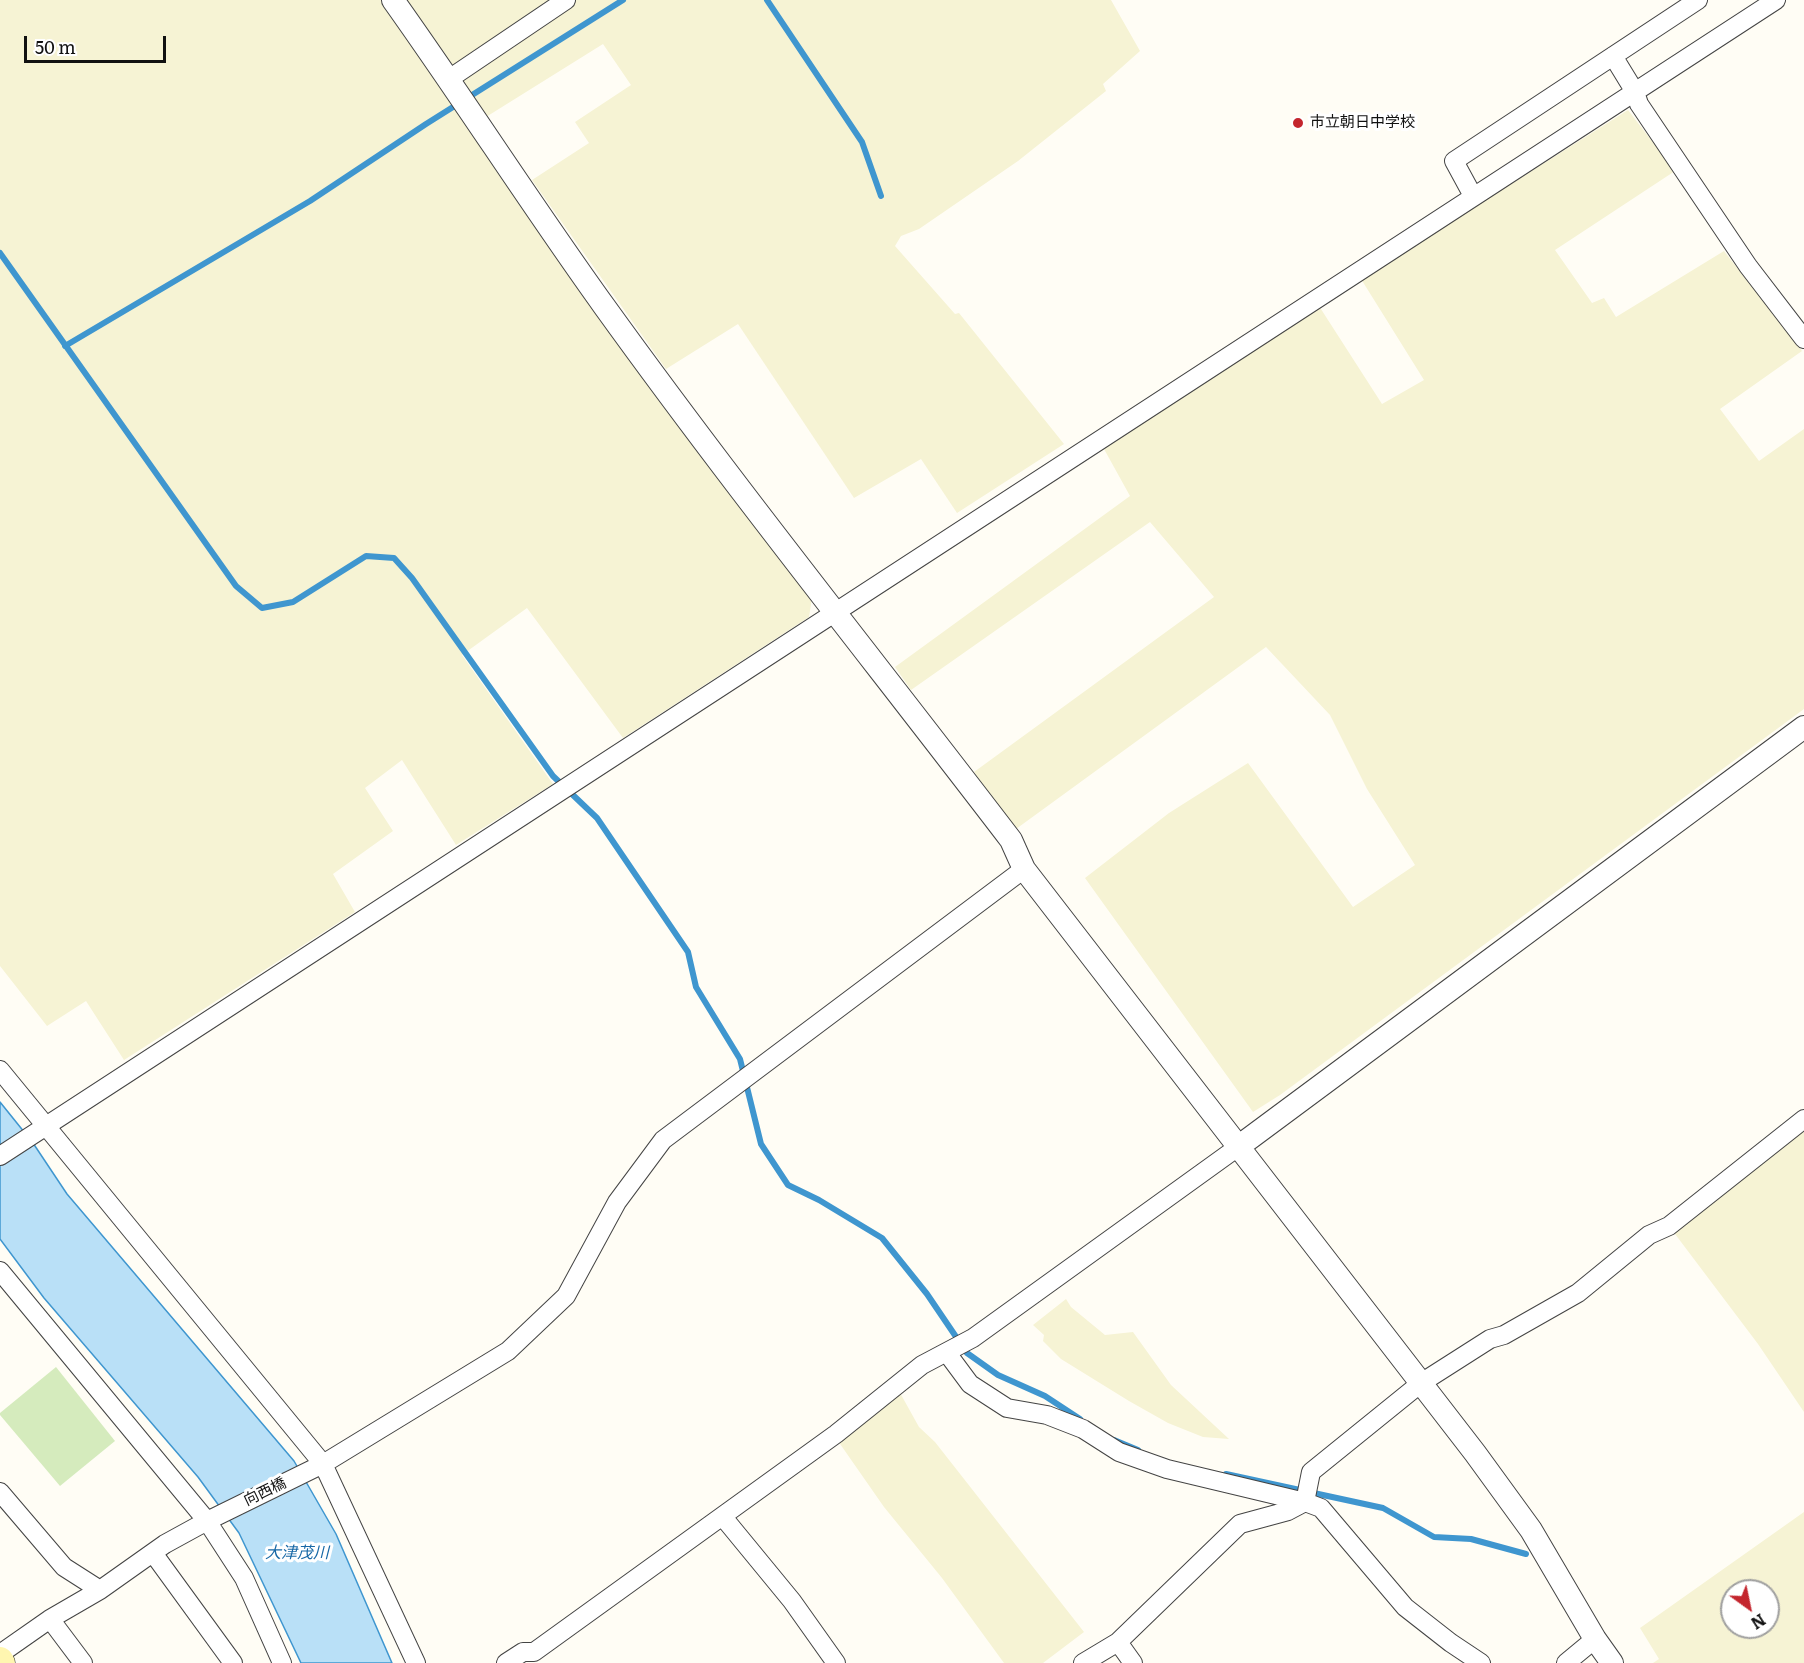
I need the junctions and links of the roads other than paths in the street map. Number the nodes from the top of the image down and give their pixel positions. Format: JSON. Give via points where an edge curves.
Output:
{"nodes":[{"id":1,"x":393,"y":0,"type":"edge"},
{"id":2,"x":566,"y":0,"type":"edge"},
{"id":3,"x":1698,"y":0,"type":"edge"},
{"id":4,"x":1776,"y":0,"type":"edge"},
{"id":5,"x":1613,"y":56,"type":"junction"},
{"id":6,"x":449,"y":79,"type":"junction"},
{"id":7,"x":1635,"y":92,"type":"junction"},
{"id":8,"x":1473,"y":196,"type":"junction"},
{"id":9,"x":1802,"y":331,"type":"edge"},
{"id":10,"x":836,"y":611,"type":"junction"},
{"id":11,"x":1804,"y":727,"type":"edge"},
{"id":12,"x":1024,"y":869,"type":"junction"},
{"id":13,"x":0,"y":1070,"type":"edge"},
{"id":14,"x":1804,"y":1119,"type":"edge"},
{"id":15,"x":46,"y":1125,"type":"junction"},
{"id":16,"x":1238,"y":1147,"type":"junction"},
{"id":17,"x":0,"y":1156,"type":"edge"},
{"id":18,"x":0,"y":1271,"type":"edge"},
{"id":19,"x":947,"y":1353,"type":"junction"},
{"id":20,"x":1421,"y":1383,"type":"junction"},
{"id":21,"x":323,"y":1464,"type":"junction"},
{"id":22,"x":0,"y":1492,"type":"edge"},
{"id":23,"x":1305,"y":1502,"type":"junction"},
{"id":24,"x":723,"y":1517,"type":"junction"},
{"id":25,"x":207,"y":1521,"type":"junction"},
{"id":26,"x":153,"y":1553,"type":"junction"},
{"id":27,"x":100,"y":1590,"type":"junction"},
{"id":28,"x":50,"y":1618,"type":"junction"},
{"id":29,"x":1595,"y":1639,"type":"junction"},
{"id":30,"x":1118,"y":1642,"type":"junction"},
{"id":31,"x":0,"y":1654,"type":"edge"},
{"id":32,"x":83,"y":1663,"type":"edge"},
{"id":33,"x":233,"y":1663,"type":"edge"},
{"id":34,"x":282,"y":1663,"type":"edge"},
{"id":35,"x":416,"y":1663,"type":"edge"},
{"id":36,"x":506,"y":1663,"type":"edge"},
{"id":37,"x":836,"y":1663,"type":"edge"},
{"id":38,"x":1083,"y":1663,"type":"edge"},
{"id":39,"x":1133,"y":1663,"type":"edge"},
{"id":40,"x":1481,"y":1663,"type":"edge"},
{"id":41,"x":1566,"y":1663,"type":"edge"},
{"id":42,"x":1612,"y":1663,"type":"edge"}],
"edges":[{"from":1,"to":6,"type":"street"},
{"from":2,"to":6,"type":"street"},
{"from":3,"to":5,"type":"street"},
{"from":4,"to":7,"type":"street"},
{"from":5,"to":7,"type":"street"},
{"from":5,"to":8,"type":"street","via":[[1454,161]]},
{"from":6,"to":10,"type":"street","via":[[603,305],[750,505]]},
{"from":7,"to":8,"type":"street"},
{"from":7,"to":9,"type":"street","via":[[1639,104],[1748,266]]},
{"from":8,"to":10,"type":"street"},
{"from":10,"to":12,"type":"street","via":[[1011,840]]},
{"from":10,"to":15,"type":"street"},
{"from":11,"to":16,"type":"street"},
{"from":12,"to":16,"type":"street"},
{"from":12,"to":21,"type":"street","name":"向西橋","via":[[663,1140],[617,1202],[566,1296],[508,1351]]},
{"from":13,"to":15,"type":"street"},
{"from":14,"to":20,"type":"street","via":[[1669,1226],[1649,1234],[1578,1293],[1490,1339]]},
{"from":15,"to":17,"type":"street"},
{"from":15,"to":21,"type":"street"},
{"from":16,"to":19,"type":"street"},
{"from":16,"to":20,"type":"street"},
{"from":18,"to":25,"type":"street"},
{"from":19,"to":23,"type":"street","via":[[970,1384],[1008,1408],[1047,1415],[1083,1429],[1119,1452],[1167,1469]]},
{"from":19,"to":24,"type":"street","via":[[922,1365]]},
{"from":20,"to":23,"type":"street","via":[[1311,1472]]},
{"from":20,"to":29,"type":"street","via":[[1531,1530]]},
{"from":21,"to":25,"type":"street","name":"向西橋"},
{"from":21,"to":35,"type":"street"},
{"from":22,"to":27,"type":"street","via":[[64,1567]]},
{"from":23,"to":30,"type":"street","via":[[1288,1511],[1240,1524]]},
{"from":23,"to":40,"type":"street","via":[[1321,1508],[1405,1607]]},
{"from":24,"to":36,"type":"street","via":[[534,1652],[523,1652]]},
{"from":24,"to":37,"type":"street","via":[[792,1601]]},
{"from":25,"to":26,"type":"street","name":"向西橋"},
{"from":25,"to":34,"type":"street","via":[[244,1578]]},
{"from":26,"to":27,"type":"street","name":"向西橋"},
{"from":26,"to":33,"type":"street"},
{"from":27,"to":28,"type":"street","name":"向西橋"},
{"from":28,"to":31,"type":"street","name":"向西橋"},
{"from":28,"to":32,"type":"street"},
{"from":29,"to":41,"type":"street"},
{"from":29,"to":42,"type":"street"},
{"from":30,"to":38,"type":"street"},
{"from":30,"to":39,"type":"street"}]}
